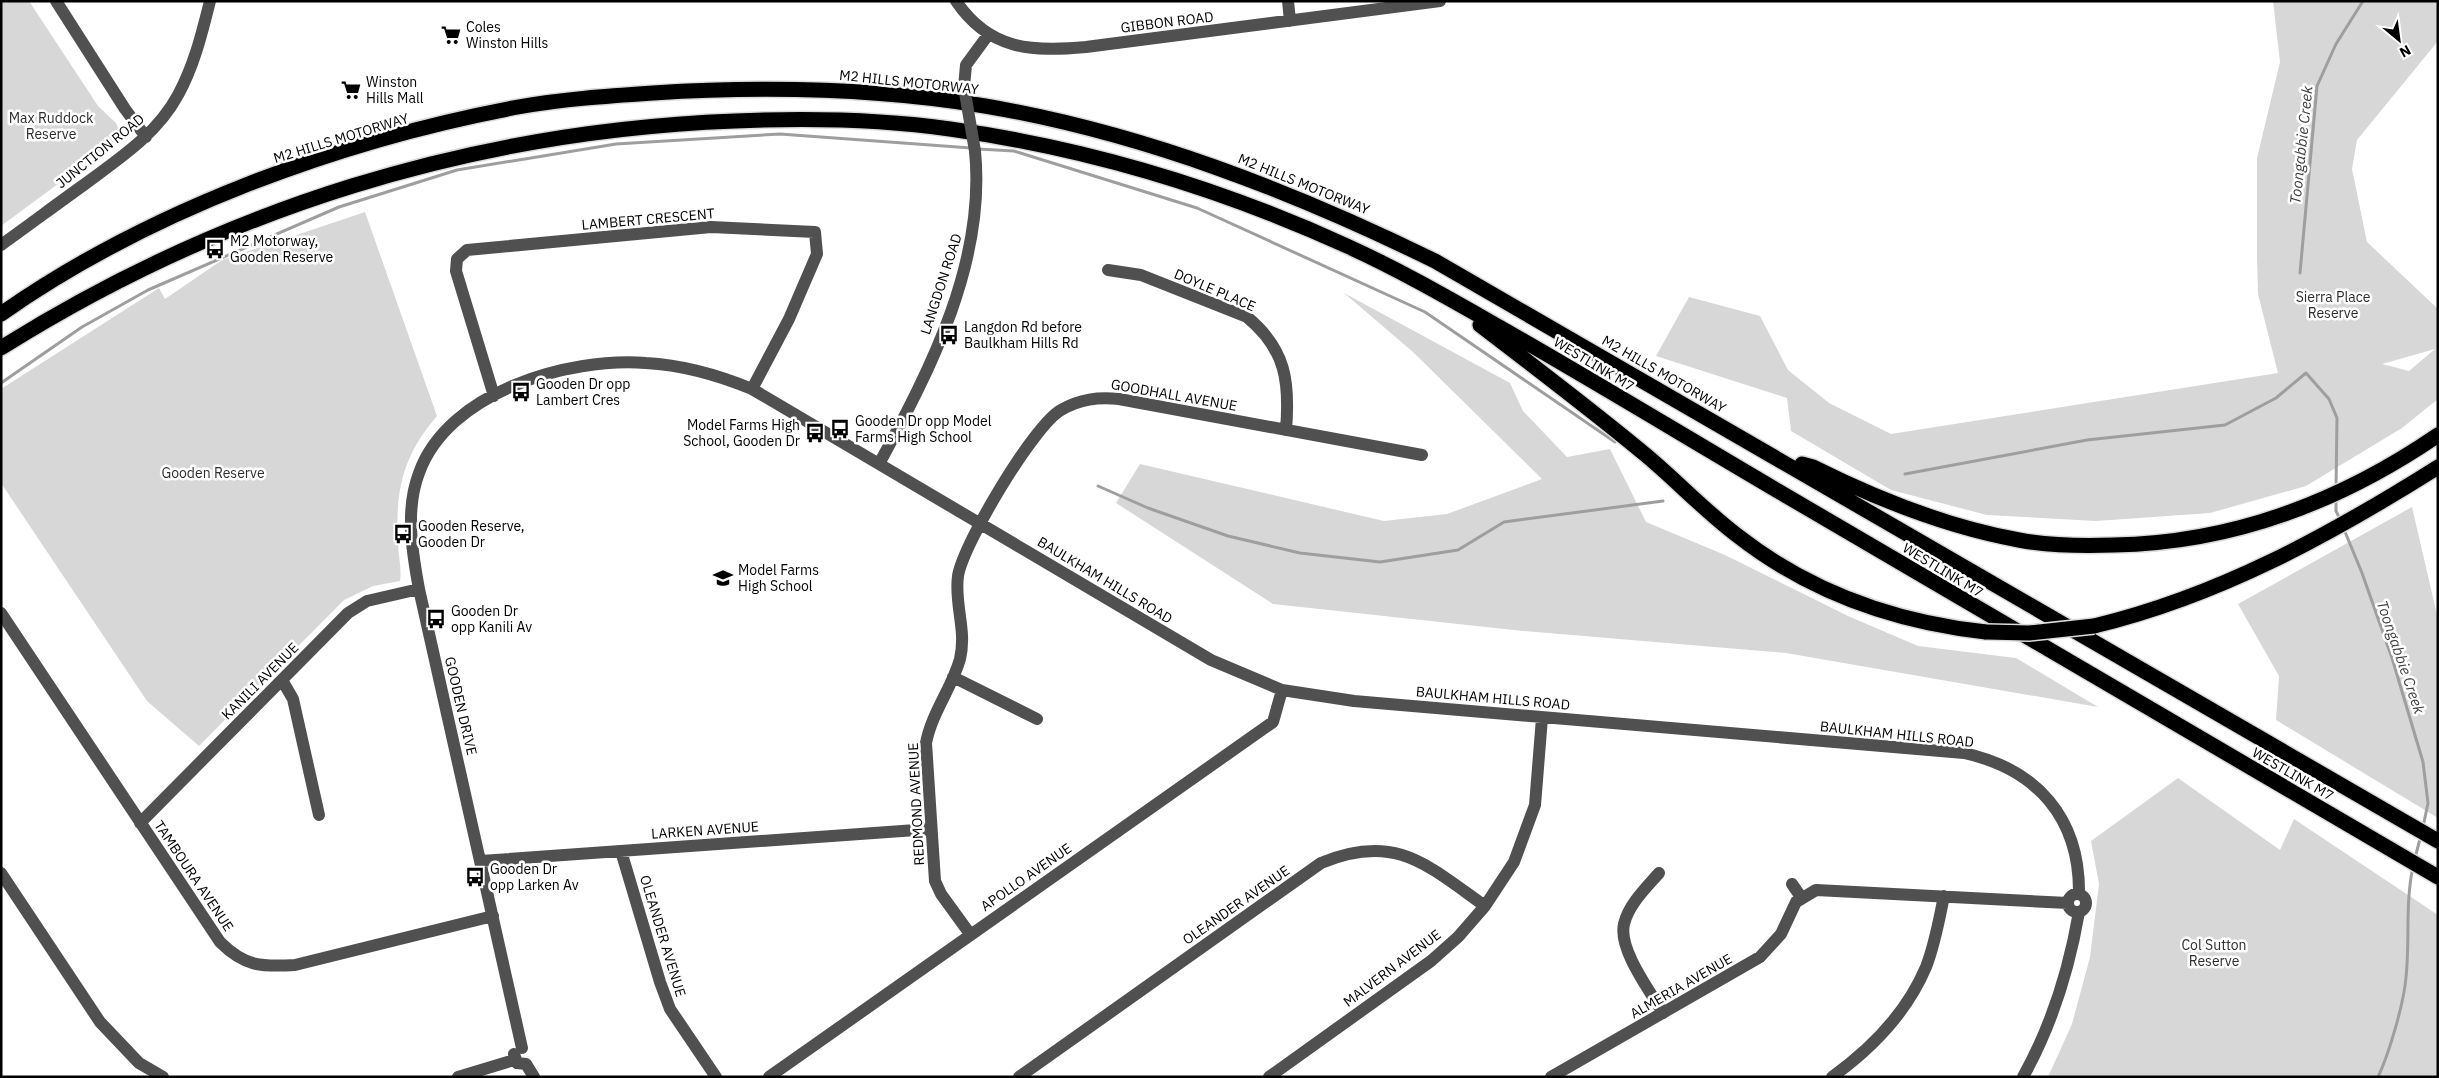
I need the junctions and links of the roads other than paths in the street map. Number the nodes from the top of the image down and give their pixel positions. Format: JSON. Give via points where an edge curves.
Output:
{"nodes":[{"id":1,"x":56,"y":1,"type":"edge"},
{"id":2,"x":210,"y":1,"type":"edge"},
{"id":3,"x":956,"y":1,"type":"edge"},
{"id":4,"x":1288,"y":1,"type":"edge"},
{"id":5,"x":1440,"y":1,"type":"edge"},
{"id":6,"x":1290,"y":21,"type":"junction"},
{"id":7,"x":988,"y":35,"type":"junction"},
{"id":8,"x":146,"y":137,"type":"junction"},
{"id":9,"x":1,"y":245,"type":"edge"},
{"id":10,"x":1108,"y":270,"type":"dead end"},
{"id":11,"x":1433,"y":290,"type":"junction"},
{"id":12,"x":1,"y":314,"type":"edge"},
{"id":13,"x":1,"y":348,"type":"edge"},
{"id":14,"x":752,"y":389,"type":"junction"},
{"id":15,"x":494,"y":396,"type":"junction"},
{"id":16,"x":1286,"y":430,"type":"junction"},
{"id":17,"x":2438,"y":435,"type":"edge"},
{"id":18,"x":1422,"y":455,"type":"dead end"},
{"id":19,"x":1778,"y":459,"type":"junction"},
{"id":20,"x":879,"y":464,"type":"junction"},
{"id":21,"x":2438,"y":467,"type":"edge"},
{"id":22,"x":980,"y":524,"type":"junction"},
{"id":23,"x":420,"y":589,"type":"junction"},
{"id":24,"x":1,"y":612,"type":"edge"},
{"id":25,"x":953,"y":678,"type":"junction"},
{"id":26,"x":282,"y":680,"type":"junction"},
{"id":27,"x":1282,"y":690,"type":"junction"},
{"id":28,"x":1542,"y":718,"type":"junction"},
{"id":29,"x":1036,"y":719,"type":"dead end"},
{"id":30,"x":319,"y":815,"type":"dead end"},
{"id":31,"x":140,"y":823,"type":"junction"},
{"id":32,"x":930,"y":829,"type":"junction"},
{"id":33,"x":2438,"y":841,"type":"edge"},
{"id":34,"x":621,"y":851,"type":"junction"},
{"id":35,"x":481,"y":861,"type":"junction"},
{"id":36,"x":1,"y":873,"type":"edge"},
{"id":37,"x":1659,"y":873,"type":"dead end"},
{"id":38,"x":2438,"y":877,"type":"edge"},
{"id":39,"x":1792,"y":884,"type":"dead end"},
{"id":40,"x":2080,"y":894,"type":"junction"},
{"id":41,"x":1944,"y":896,"type":"junction"},
{"id":42,"x":1802,"y":897,"type":"junction"},
{"id":43,"x":2068,"y":903,"type":"junction"},
{"id":44,"x":1485,"y":906,"type":"junction"},
{"id":45,"x":2080,"y":912,"type":"junction"},
{"id":46,"x":493,"y":916,"type":"junction"},
{"id":47,"x":970,"y":934,"type":"junction"},
{"id":48,"x":1663,"y":1013,"type":"junction"},
{"id":49,"x":520,"y":1062,"type":"junction"},
{"id":50,"x":163,"y":1077,"type":"edge"},
{"id":51,"x":458,"y":1077,"type":"edge"},
{"id":52,"x":534,"y":1077,"type":"edge"},
{"id":53,"x":716,"y":1077,"type":"edge"},
{"id":54,"x":770,"y":1077,"type":"edge"},
{"id":55,"x":1019,"y":1077,"type":"edge"},
{"id":56,"x":1268,"y":1077,"type":"edge"},
{"id":57,"x":1551,"y":1077,"type":"edge"},
{"id":58,"x":1832,"y":1077,"type":"edge"},
{"id":59,"x":2023,"y":1077,"type":"edge"}],
"edges":[{"from":1,"to":8,"type":"street"},
{"from":2,"to":8,"type":"street","name":"JUNCTION ROAD","via":[[197,51],[181,89],[163,118]]},
{"from":3,"to":7,"type":"street","via":[[968,18]]},
{"from":4,"to":6,"type":"street"},
{"from":5,"to":6,"type":"street","name":"GIBBON ROAD"},
{"from":6,"to":7,"type":"street","name":"GIBBON ROAD","via":[[1065,49],[1016,46]]},
{"from":7,"to":20,"type":"street","name":"LANGDON ROAD","bridge":true,"via":[[966,65],[964,87],[975,151],[978,202],[968,255],[928,366]]},
{"from":8,"to":9,"type":"street","name":"JUNCTION ROAD"},
{"from":10,"to":16,"type":"street","name":"DOYLE PLACE","via":[[1141,275],[1247,317],[1261,328],[1274,347],[1286,379]]},
{"from":11,"to":13,"type":"highway","via":[[1351,248],[1264,212],[1165,178],[1051,148],[1008,138],[906,124],[774,119],[657,125],[533,142],[388,174],[309,199],[199,241],[90,296]]},
{"from":11,"to":21,"type":"highway","bridge":true,"via":[[1587,408],[1768,558],[1824,589],[1871,608],[1920,622],[1986,632],[2029,633],[2094,626],[2142,614],[2183,600],[2295,550]]},
{"from":11,"to":38,"type":"highway","name":"WESTLINK M7"},
{"from":12,"to":19,"type":"highway","name":"M2 HILLS MOTORWAY","via":[[123,240],[193,207],[299,166],[446,124],[517,108],[587,98],[722,89],[894,95],[988,107],[1119,138],[1225,169],[1318,205],[1435,261]]},
{"from":14,"to":15,"type":"street","name":"GOODEN DRIVE","via":[[690,368],[628,362],[594,364],[556,372],[515,385]]},
{"from":14,"to":15,"type":"street","name":"LAMBERT CRESCENT","via":[[789,319],[817,254],[815,232],[711,227],[467,250],[457,259],[456,271]]},
{"from":14,"to":20,"type":"street","name":"GOODEN DRIVE"},
{"from":15,"to":23,"type":"street","name":"GOODEN DRIVE","via":[[466,412],[446,429],[418,474],[411,519]]},
{"from":16,"to":18,"type":"street","name":"GOODHALL AVENUE"},
{"from":16,"to":22,"type":"street","name":"GOODHALL AVENUE","via":[[1119,398],[1080,401],[1060,410],[1045,422],[1024,450]]},
{"from":17,"to":19,"type":"highway","via":[[2383,471],[2330,498],[2286,515],[2232,531],[2141,544],[2083,546],[2022,540],[1976,531],[1860,491],[1813,467]]},
{"from":19,"to":33,"type":"highway","name":"WESTLINK M7"},
{"from":20,"to":22,"type":"street","name":"BAULKHAM HILLS ROAD"},
{"from":22,"to":25,"type":"street","name":"REDMOND AVENUE","via":[[958,577],[963,637],[960,660]]},
{"from":22,"to":27,"type":"street","name":"BAULKHAM HILLS ROAD","via":[[1211,660]]},
{"from":23,"to":26,"type":"street","name":"KANILI AVENUE","via":[[357,606]]},
{"from":23,"to":35,"type":"street","name":"GOODEN DRIVE"},
{"from":24,"to":31,"type":"street","name":"TAMBOURA AVENUE"},
{"from":25,"to":29,"type":"street"},
{"from":25,"to":32,"type":"street","name":"REDMOND AVENUE","via":[[934,714],[926,743]]},
{"from":26,"to":30,"type":"street","via":[[293,699]]},
{"from":26,"to":31,"type":"street","name":"KANILI AVENUE"},
{"from":27,"to":28,"type":"street","name":"BAULKHAM HILLS ROAD","via":[[1354,701]]},
{"from":27,"to":47,"type":"street","name":"APOLLO AVENUE","via":[[1272,722]]},
{"from":28,"to":40,"type":"street","name":"BAULKHAM HILLS ROAD","via":[[1964,753],[1984,758],[2013,769],[2025,778],[2061,818],[2076,856]]},
{"from":28,"to":44,"type":"street","name":"MALVERN AVENUE","via":[[1535,805],[1514,862]]},
{"from":31,"to":46,"type":"street","name":"TAMBOURA AVENUE","via":[[220,942],[234,956],[251,963],[295,965]]},
{"from":32,"to":34,"type":"street","name":"LARKEN AVENUE"},
{"from":32,"to":47,"type":"street","name":"REDMOND AVENUE","via":[[935,882]]},
{"from":34,"to":35,"type":"street","name":"LARKEN AVENUE"},
{"from":34,"to":53,"type":"street","name":"OLEANDER AVENUE","via":[[670,1009]]},
{"from":35,"to":46,"type":"street","name":"GOODEN DRIVE"},
{"from":36,"to":50,"type":"street","via":[[100,1022],[139,1063]]},
{"from":37,"to":48,"type":"street","via":[[1630,911],[1623,936]]},
{"from":39,"to":42,"type":"street"},
{"from":40,"to":43,"type":"street","via":[[2072,895]]},
{"from":40,"to":45,"type":"street","via":[[2087,903]]},
{"from":41,"to":42,"type":"street","via":[[1823,889]]},
{"from":41,"to":43,"type":"street"},
{"from":41,"to":58,"type":"street","via":[[1935,939],[1913,991],[1880,1037]]},
{"from":42,"to":48,"type":"street","name":"ALMERIA AVENUE","via":[[1792,907],[1781,934],[1760,957]]},
{"from":43,"to":45,"type":"street","via":[[2072,911]]},
{"from":44,"to":55,"type":"street","name":"OLEANDER AVENUE","via":[[1431,867],[1388,850],[1337,856],[1322,863]]},
{"from":44,"to":56,"type":"street","name":"MALVERN AVENUE","via":[[1458,937],[1431,960]]},
{"from":45,"to":59,"type":"street","via":[[2057,1002]]},
{"from":46,"to":49,"type":"street","name":"GOODEN DRIVE","via":[[522,1048],[530,1053],[530,1060]]},
{"from":47,"to":54,"type":"street","name":"APOLLO AVENUE"},
{"from":48,"to":57,"type":"street","name":"ALMERIA AVENUE"},
{"from":49,"to":51,"type":"street"},
{"from":49,"to":52,"type":"street"}]}
